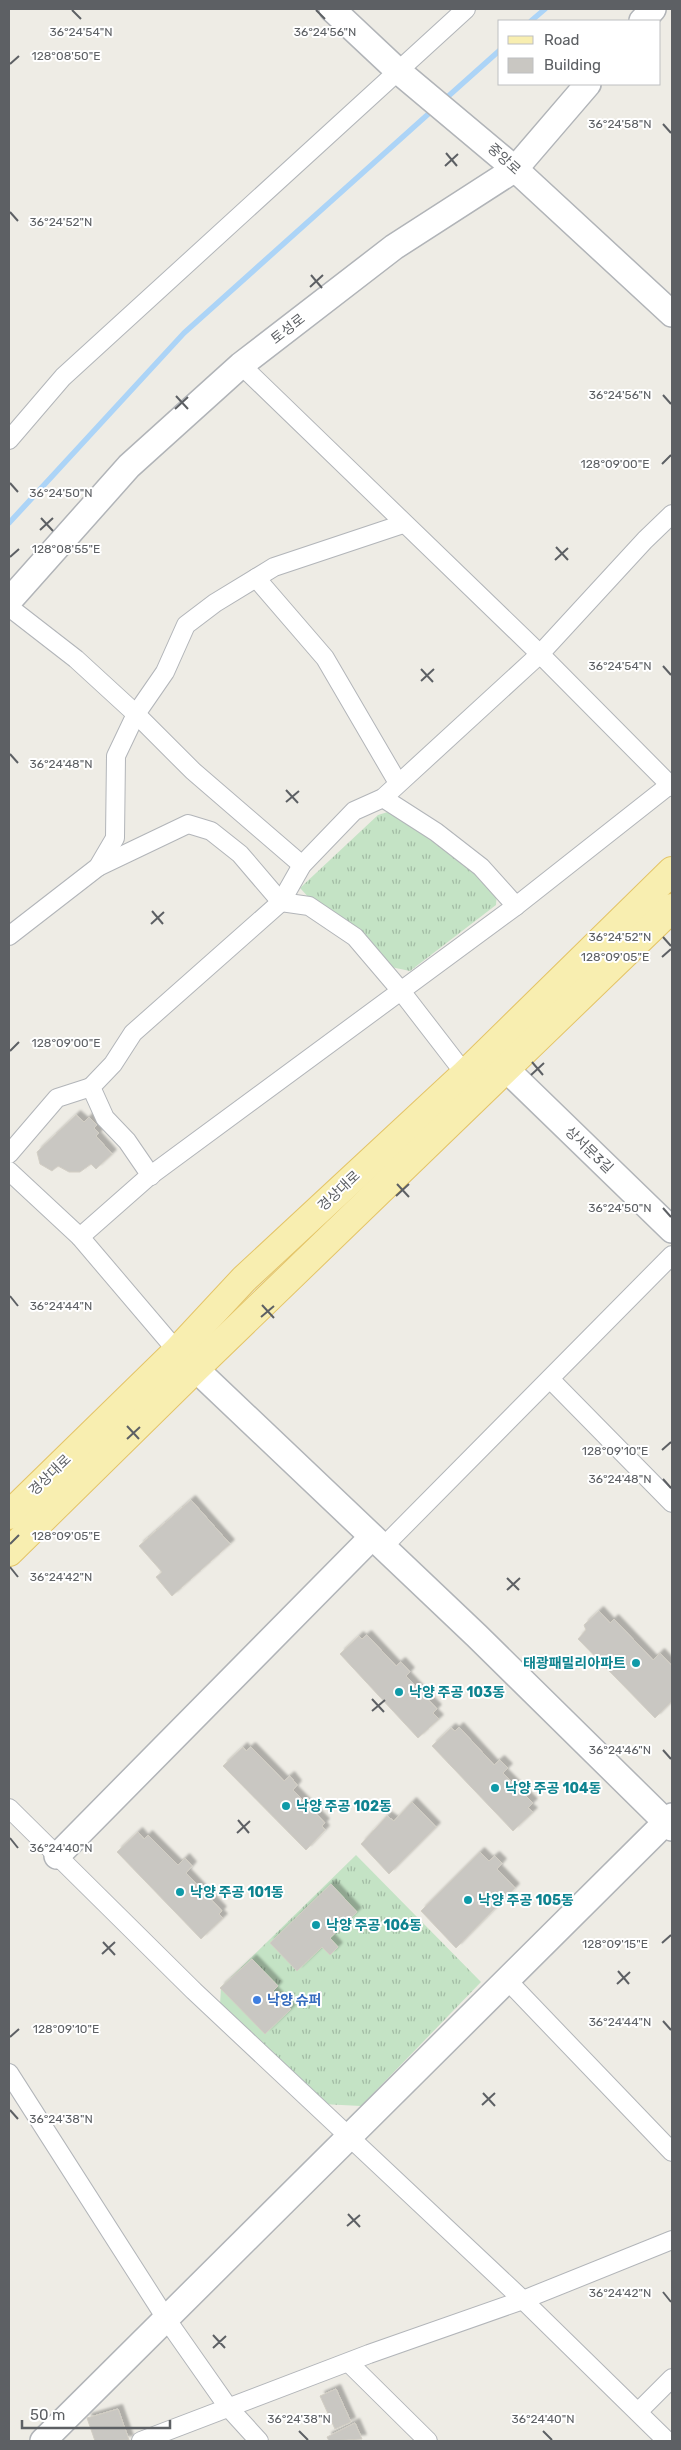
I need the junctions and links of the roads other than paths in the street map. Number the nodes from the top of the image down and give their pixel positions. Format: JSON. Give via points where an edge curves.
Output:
{"nodes":[{"id":1,"x":332,"y":9,"type":"edge"},
{"id":2,"x":466,"y":9,"type":"edge"},
{"id":3,"x":653,"y":9,"type":"edge"},
{"id":4,"x":643,"y":20,"type":"edge"},
{"id":5,"x":397,"y":70,"type":"junction"},
{"id":6,"x":587,"y":85,"type":"edge"},
{"id":7,"x":515,"y":169,"type":"junction"},
{"id":8,"x":672,"y":314,"type":"edge"},
{"id":9,"x":241,"y":365,"type":"junction"},
{"id":10,"x":9,"y":440,"type":"edge"},
{"id":11,"x":672,"y":514,"type":"edge"},
{"id":12,"x":403,"y":524,"type":"junction"},
{"id":13,"x":256,"y":578,"type":"junction"},
{"id":14,"x":9,"y":601,"type":"edge"},
{"id":15,"x":9,"y":607,"type":"edge"},
{"id":16,"x":540,"y":654,"type":"junction"},
{"id":17,"x":136,"y":714,"type":"junction"},
{"id":18,"x":398,"y":783,"type":"junction"},
{"id":19,"x":671,"y":785,"type":"edge"},
{"id":20,"x":383,"y":798,"type":"junction"},
{"id":21,"x":302,"y":865,"type":"junction"},
{"id":22,"x":98,"y":867,"type":"junction"},
{"id":23,"x":672,"y":871,"type":"edge"},
{"id":24,"x":281,"y":902,"type":"junction"},
{"id":25,"x":516,"y":906,"type":"junction"},
{"id":26,"x":672,"y":908,"type":"edge"},
{"id":27,"x":9,"y":936,"type":"edge"},
{"id":28,"x":401,"y":992,"type":"junction"},
{"id":29,"x":506,"y":1070,"type":"junction"},
{"id":30,"x":465,"y":1074,"type":"junction"},
{"id":31,"x":91,"y":1087,"type":"junction"},
{"id":32,"x":9,"y":1154,"type":"edge"},
{"id":33,"x":9,"y":1171,"type":"edge"},
{"id":34,"x":150,"y":1176,"type":"junction"},
{"id":35,"x":672,"y":1230,"type":"edge"},
{"id":36,"x":80,"y":1236,"type":"junction"},
{"id":37,"x":672,"y":1255,"type":"edge"},
{"id":38,"x":186,"y":1360,"type":"junction"},
{"id":39,"x":550,"y":1378,"type":"junction"},
{"id":40,"x":672,"y":1502,"type":"edge"},
{"id":41,"x":9,"y":1515,"type":"edge"},
{"id":42,"x":378,"y":1542,"type":"junction"},
{"id":43,"x":9,"y":1552,"type":"edge"},
{"id":44,"x":9,"y":1808,"type":"edge"},
{"id":45,"x":670,"y":1822,"type":"edge"},
{"id":46,"x":57,"y":1856,"type":"junction"},
{"id":47,"x":507,"y":1980,"type":"junction"},
{"id":48,"x":9,"y":2073,"type":"edge"},
{"id":49,"x":349,"y":2138,"type":"junction"},
{"id":50,"x":672,"y":2152,"type":"edge"},
{"id":51,"x":672,"y":2240,"type":"edge"},
{"id":52,"x":524,"y":2300,"type":"junction"},
{"id":53,"x":167,"y":2320,"type":"junction"},
{"id":54,"x":349,"y":2363,"type":"junction"},
{"id":55,"x":672,"y":2378,"type":"edge"},
{"id":56,"x":228,"y":2407,"type":"junction"},
{"id":57,"x":638,"y":2412,"type":"junction"},
{"id":58,"x":43,"y":2441,"type":"edge"},
{"id":59,"x":141,"y":2441,"type":"edge"},
{"id":60,"x":259,"y":2441,"type":"edge"},
{"id":61,"x":428,"y":2441,"type":"edge"},
{"id":62,"x":667,"y":2441,"type":"edge"}],
"edges":[{"from":1,"to":5,"type":"street","name":"중앙로"},
{"from":2,"to":5,"type":"street"},
{"from":3,"to":4,"type":"street"},
{"from":5,"to":7,"type":"street","name":"중앙로"},
{"from":5,"to":10,"type":"street","via":[[63,377]]},
{"from":6,"to":7,"type":"street","name":"토성로"},
{"from":7,"to":8,"type":"street","name":"중앙로"},
{"from":7,"to":9,"type":"street","name":"토성로","via":[[394,247]]},
{"from":9,"to":12,"type":"street"},
{"from":9,"to":14,"type":"street","name":"토성로","via":[[129,466]]},
{"from":11,"to":16,"type":"street"},
{"from":12,"to":13,"type":"street","via":[[274,567]]},
{"from":12,"to":16,"type":"street"},
{"from":13,"to":17,"type":"street","via":[[186,625],[165,672]]},
{"from":13,"to":18,"type":"street","via":[[325,658]]},
{"from":15,"to":17,"type":"street","via":[[76,659]]},
{"from":16,"to":18,"type":"street"},
{"from":16,"to":19,"type":"street"},
{"from":17,"to":21,"type":"street","via":[[193,771]]},
{"from":17,"to":22,"type":"street","via":[[116,756],[114,838]]},
{"from":18,"to":20,"type":"street"},
{"from":19,"to":25,"type":"street"},
{"from":20,"to":21,"type":"street","via":[[354,811]]},
{"from":20,"to":25,"type":"street","via":[[481,866]]},
{"from":21,"to":24,"type":"street"},
{"from":22,"to":24,"type":"street","via":[[188,824],[212,831],[240,854]]},
{"from":22,"to":27,"type":"street"},
{"from":23,"to":30,"type":"main road","name":"경상대로"},
{"from":24,"to":28,"type":"street","via":[[309,906],[355,937]]},
{"from":24,"to":31,"type":"street","via":[[133,1034],[113,1064]]},
{"from":25,"to":28,"type":"street"},
{"from":26,"to":29,"type":"main road","name":"경상대로"},
{"from":28,"to":30,"type":"street"},
{"from":28,"to":34,"type":"street"},
{"from":29,"to":35,"type":"street","name":"상서문3길"},
{"from":29,"to":38,"type":"main road","name":"경상대로"},
{"from":30,"to":38,"type":"main road","name":"경상대로","via":[[244,1279]]},
{"from":31,"to":32,"type":"street","via":[[57,1098]]},
{"from":31,"to":34,"type":"street","via":[[105,1118],[127,1141]]},
{"from":33,"to":36,"type":"street"},
{"from":34,"to":36,"type":"street"},
{"from":36,"to":38,"type":"street"},
{"from":37,"to":39,"type":"street"},
{"from":38,"to":41,"type":"main road","name":"경상대로"},
{"from":38,"to":42,"type":"street"},
{"from":38,"to":43,"type":"main road","name":"경상대로"},
{"from":39,"to":40,"type":"street"},
{"from":39,"to":42,"type":"street"},
{"from":42,"to":45,"type":"street"},
{"from":42,"to":46,"type":"street"},
{"from":44,"to":46,"type":"street"},
{"from":45,"to":47,"type":"street"},
{"from":46,"to":49,"type":"street"},
{"from":47,"to":49,"type":"street"},
{"from":47,"to":50,"type":"street"},
{"from":48,"to":53,"type":"street"},
{"from":49,"to":52,"type":"street"},
{"from":49,"to":53,"type":"street"},
{"from":51,"to":52,"type":"street"},
{"from":52,"to":54,"type":"street"},
{"from":52,"to":57,"type":"street"},
{"from":53,"to":56,"type":"street"},
{"from":53,"to":58,"type":"street"},
{"from":54,"to":56,"type":"street"},
{"from":54,"to":61,"type":"street"},
{"from":55,"to":57,"type":"street"},
{"from":56,"to":59,"type":"street"},
{"from":56,"to":60,"type":"street"},
{"from":57,"to":62,"type":"street"}]}
